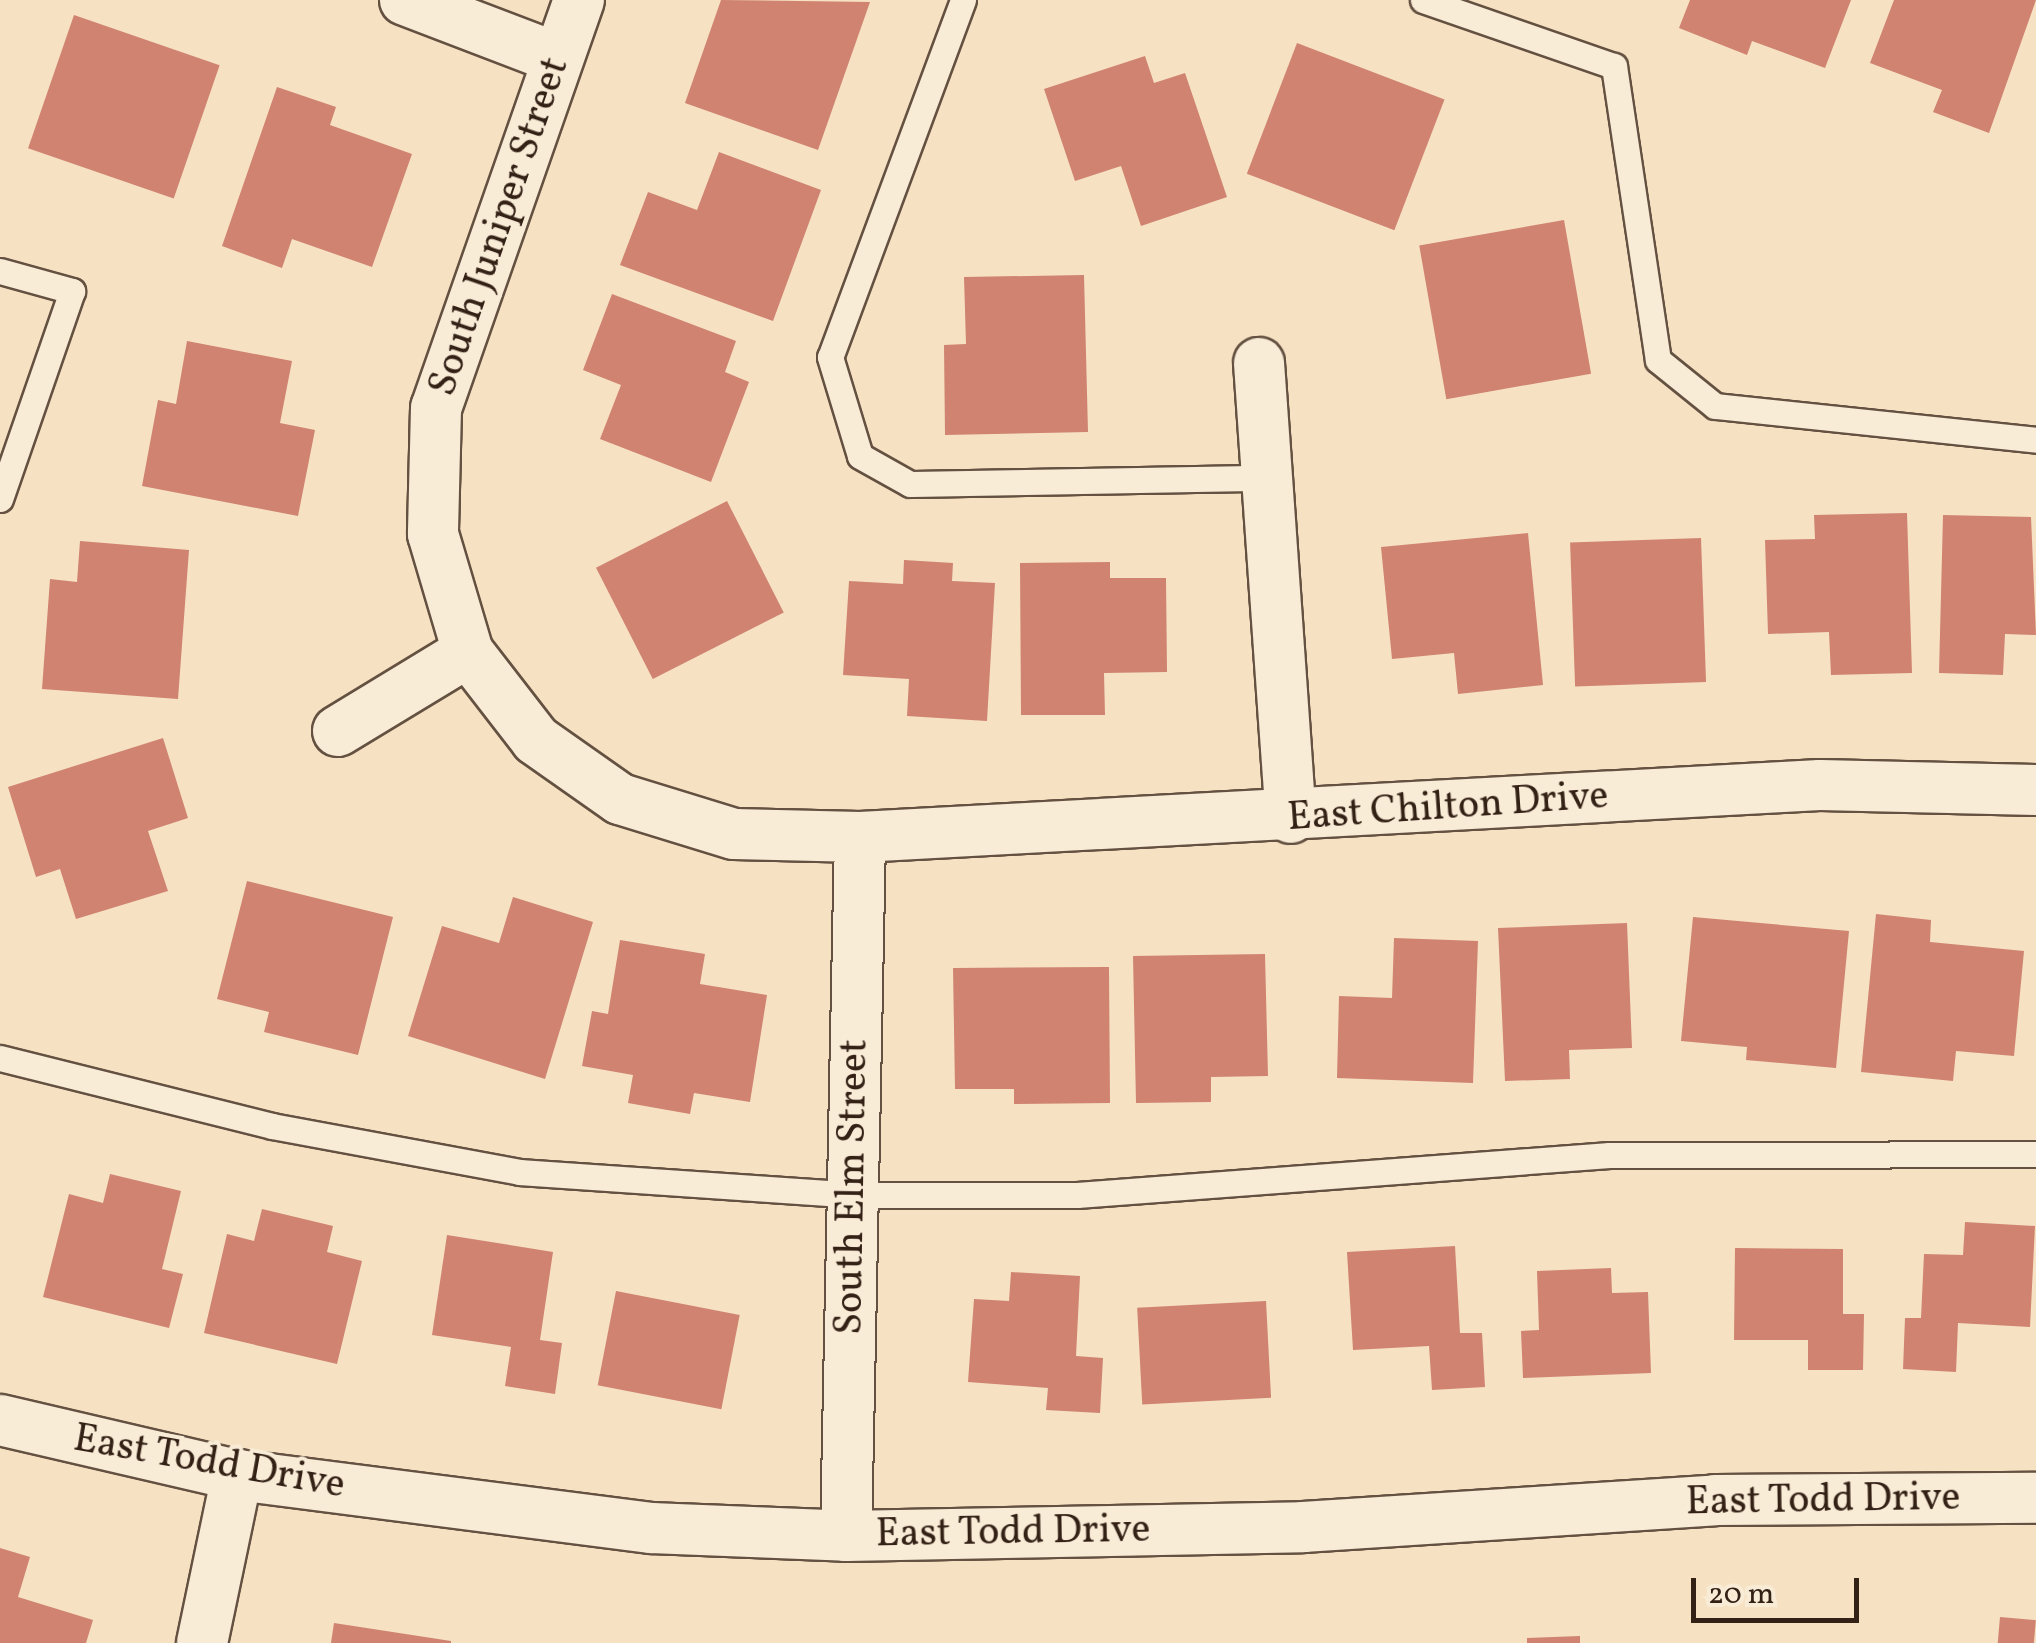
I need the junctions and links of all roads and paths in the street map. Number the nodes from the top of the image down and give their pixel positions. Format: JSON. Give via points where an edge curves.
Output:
{"nodes":[{"id":1,"x":405,"y":0,"type":"edge"},
{"id":2,"x":579,"y":0,"type":"edge"},
{"id":3,"x":964,"y":0,"type":"edge"},
{"id":4,"x":1423,"y":0,"type":"edge"},
{"id":5,"x":557,"y":58,"type":"junction"},
{"id":6,"x":0,"y":271,"type":"edge"},
{"id":7,"x":1259,"y":363,"type":"dead end"},
{"id":8,"x":2036,"y":440,"type":"edge"},
{"id":9,"x":1268,"y":478,"type":"junction"},
{"id":10,"x":0,"y":498,"type":"edge"},
{"id":11,"x":468,"y":652,"type":"junction"},
{"id":12,"x":338,"y":732,"type":"dead end"},
{"id":13,"x":2036,"y":790,"type":"edge"},
{"id":14,"x":1291,"y":818,"type":"junction"},
{"id":15,"x":860,"y":837,"type":"junction"},
{"id":16,"x":0,"y":1058,"type":"edge"},
{"id":17,"x":2036,"y":1154,"type":"edge"},
{"id":18,"x":854,"y":1195,"type":"junction"},
{"id":19,"x":0,"y":1420,"type":"edge"},
{"id":20,"x":237,"y":1476,"type":"junction"},
{"id":21,"x":2036,"y":1498,"type":"edge"},
{"id":22,"x":846,"y":1536,"type":"junction"},
{"id":23,"x":202,"y":1643,"type":"edge"}],
"edges":[{"from":1,"to":5,"type":"street"},
{"from":2,"to":5,"type":"street","name":"South Juniper Street"},
{"from":3,"to":9,"type":"lane","via":[[830,357],[860,456],[910,484]]},
{"from":4,"to":8,"type":"lane","via":[[1614,66],[1658,360],[1716,406]]},
{"from":5,"to":11,"type":"street","name":"South Juniper Street","via":[[436,408],[434,534]]},
{"from":6,"to":10,"type":"lane","via":[[72,291]]},
{"from":7,"to":9,"type":"street"},
{"from":9,"to":14,"type":"street"},
{"from":11,"to":12,"type":"street"},
{"from":11,"to":15,"type":"street","name":"South Juniper Street","via":[[536,740],[620,799],[734,834]]},
{"from":13,"to":14,"type":"street","name":"East Chilton Drive","via":[[1820,785]]},
{"from":14,"to":15,"type":"street","name":"East Chilton Drive"},
{"from":15,"to":18,"type":"street","name":"South Elm Street"},
{"from":16,"to":18,"type":"lane","via":[[272,1126],[519,1172]]},
{"from":17,"to":18,"type":"lane","via":[[1609,1155],[1077,1195]]},
{"from":18,"to":22,"type":"street","name":"South Elm Street"},
{"from":19,"to":20,"type":"street","name":"East Todd Drive"},
{"from":20,"to":22,"type":"street","name":"East Todd Drive","via":[[652,1528]]},
{"from":20,"to":23,"type":"street"},
{"from":21,"to":22,"type":"street","name":"East Todd Drive","via":[[1715,1500],[1303,1526]]}]}
